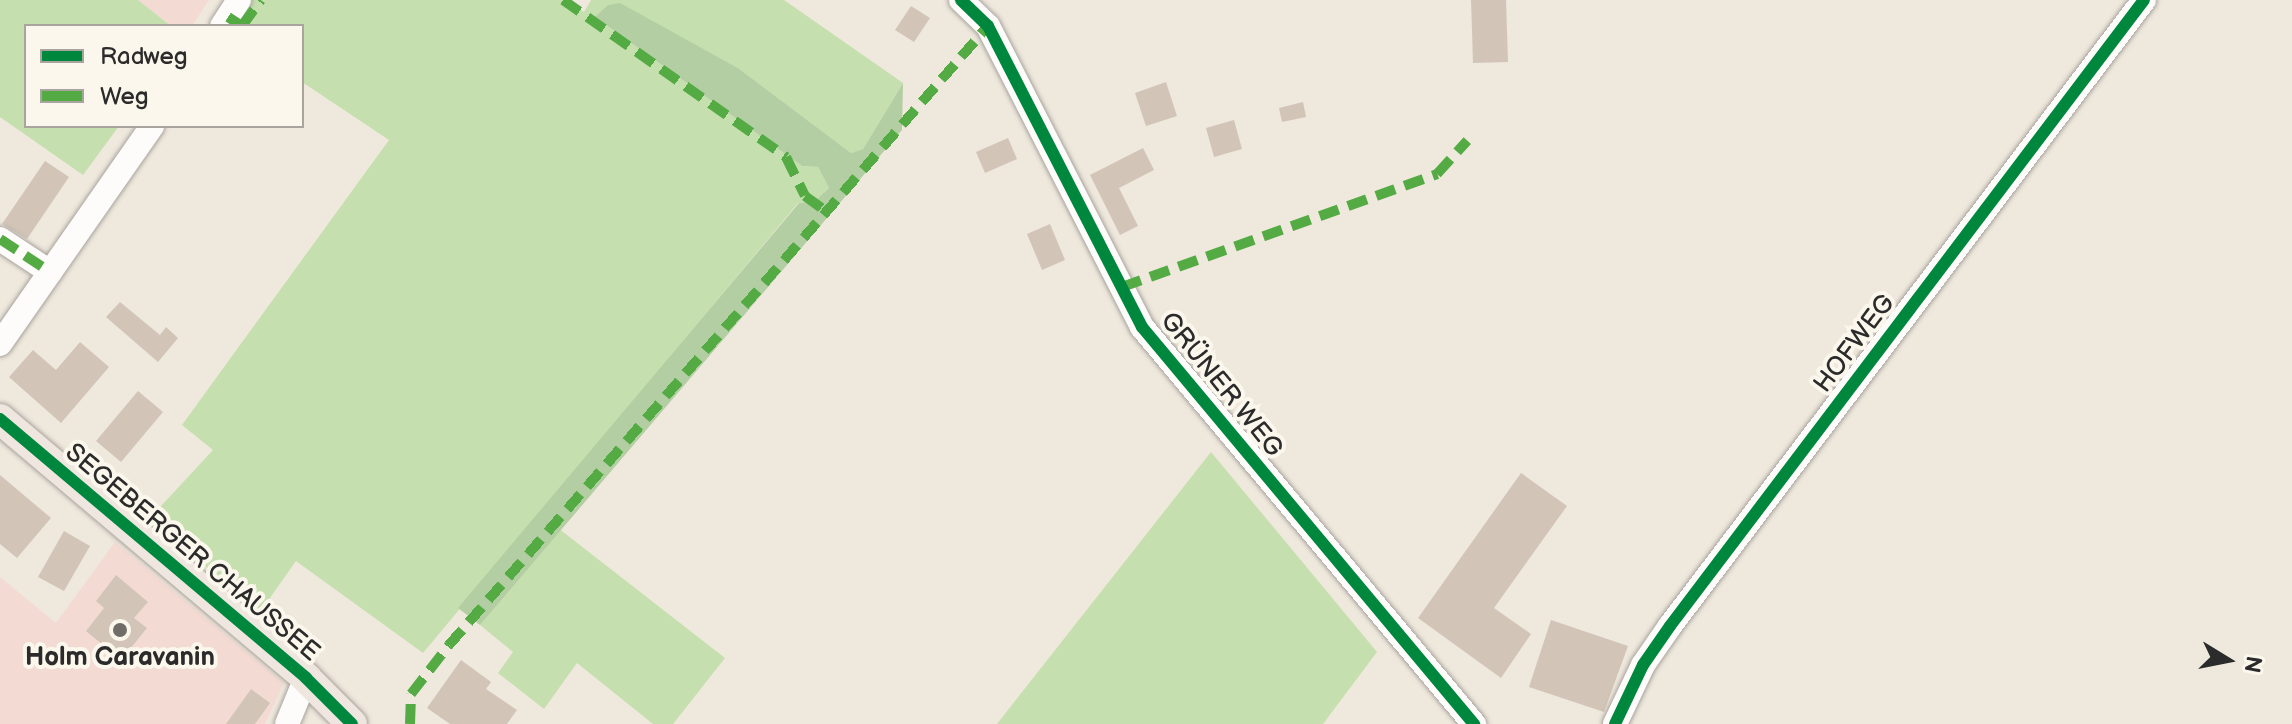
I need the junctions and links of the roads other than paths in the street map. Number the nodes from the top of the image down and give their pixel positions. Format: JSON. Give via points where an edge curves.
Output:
{"nodes":[{"id":1,"x":239,"y":0,"type":"edge"},
{"id":2,"x":961,"y":0,"type":"edge"},
{"id":3,"x":2144,"y":0,"type":"edge"},
{"id":4,"x":223,"y":24,"type":"edge"},
{"id":5,"x":151,"y":128,"type":"edge"},
{"id":6,"x":0,"y":239,"type":"edge"},
{"id":7,"x":50,"y":272,"type":"junction"},
{"id":8,"x":0,"y":344,"type":"edge"},
{"id":9,"x":0,"y":419,"type":"edge"},
{"id":10,"x":306,"y":678,"type":"junction"},
{"id":11,"x":287,"y":724,"type":"edge"},
{"id":12,"x":352,"y":724,"type":"edge"},
{"id":13,"x":1474,"y":724,"type":"edge"},
{"id":14,"x":1615,"y":724,"type":"edge"}],
"edges":[{"from":1,"to":4,"type":"street"},
{"from":2,"to":13,"type":"street","name":"GRÜNER WEG","via":[[988,26],[1142,327]]},
{"from":3,"to":14,"type":"street","name":"HOFWEG","via":[[1670,626],[1643,665]]},
{"from":5,"to":7,"type":"street"},
{"from":6,"to":7,"type":"street"},
{"from":7,"to":8,"type":"street"},
{"from":9,"to":10,"type":"main road","name":"SEGEBERGER CHAUSSEE"},
{"from":10,"to":11,"type":"street"},
{"from":10,"to":12,"type":"main road","name":"SEGEBERGER CHAUSSEE"}]}
